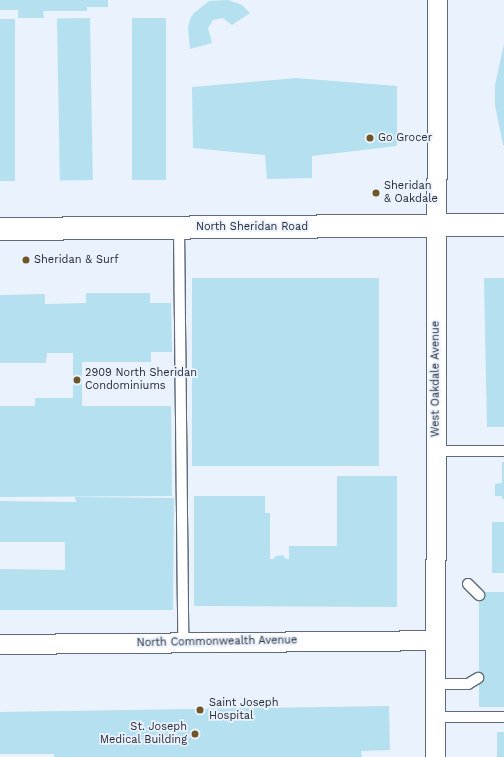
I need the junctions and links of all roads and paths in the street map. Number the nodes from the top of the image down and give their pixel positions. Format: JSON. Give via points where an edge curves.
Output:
{"nodes":[{"id":1,"x":437,"y":0,"type":"edge"},
{"id":2,"x":504,"y":225,"type":"edge"},
{"id":3,"x":436,"y":226,"type":"junction"},
{"id":4,"x":179,"y":227,"type":"junction"},
{"id":5,"x":0,"y":228,"type":"edge"},
{"id":6,"x":435,"y":451,"type":"junction"},
{"id":7,"x":504,"y":451,"type":"edge"},
{"id":8,"x":468,"y":584,"type":"dead end"},
{"id":9,"x":479,"y":595,"type":"dead end"},
{"id":10,"x":435,"y":640,"type":"junction"},
{"id":11,"x":183,"y":642,"type":"junction"},
{"id":12,"x":0,"y":644,"type":"edge"},
{"id":13,"x":478,"y":678,"type":"dead end"},
{"id":14,"x":435,"y":684,"type":"junction"},
{"id":15,"x":435,"y":717,"type":"junction"},
{"id":16,"x":504,"y":717,"type":"edge"},
{"id":17,"x":435,"y":757,"type":"edge"}],
"edges":[{"from":1,"to":3,"type":"street","name":"West Oakdale Avenue"},
{"from":2,"to":3,"type":"main road","name":"North Sheridan Road"},
{"from":3,"to":4,"type":"main road","name":"North Sheridan Road"},
{"from":3,"to":6,"type":"street","name":"West Oakdale Avenue"},
{"from":4,"to":5,"type":"main road","name":"North Sheridan Road"},
{"from":4,"to":11,"type":"lane"},
{"from":6,"to":7,"type":"lane"},
{"from":6,"to":10,"type":"street","name":"West Oakdale Avenue"},
{"from":8,"to":9,"type":"lane"},
{"from":10,"to":11,"type":"street","name":"North Commonwealth Avenue"},
{"from":10,"to":14,"type":"street","name":"West Oakdale Avenue"},
{"from":11,"to":12,"type":"street","name":"North Commonwealth Avenue"},
{"from":13,"to":14,"type":"lane","via":[[468,684]]},
{"from":14,"to":15,"type":"street","name":"West Oakdale Avenue"},
{"from":15,"to":16,"type":"lane"},
{"from":15,"to":17,"type":"street","name":"West Oakdale Avenue"}]}
